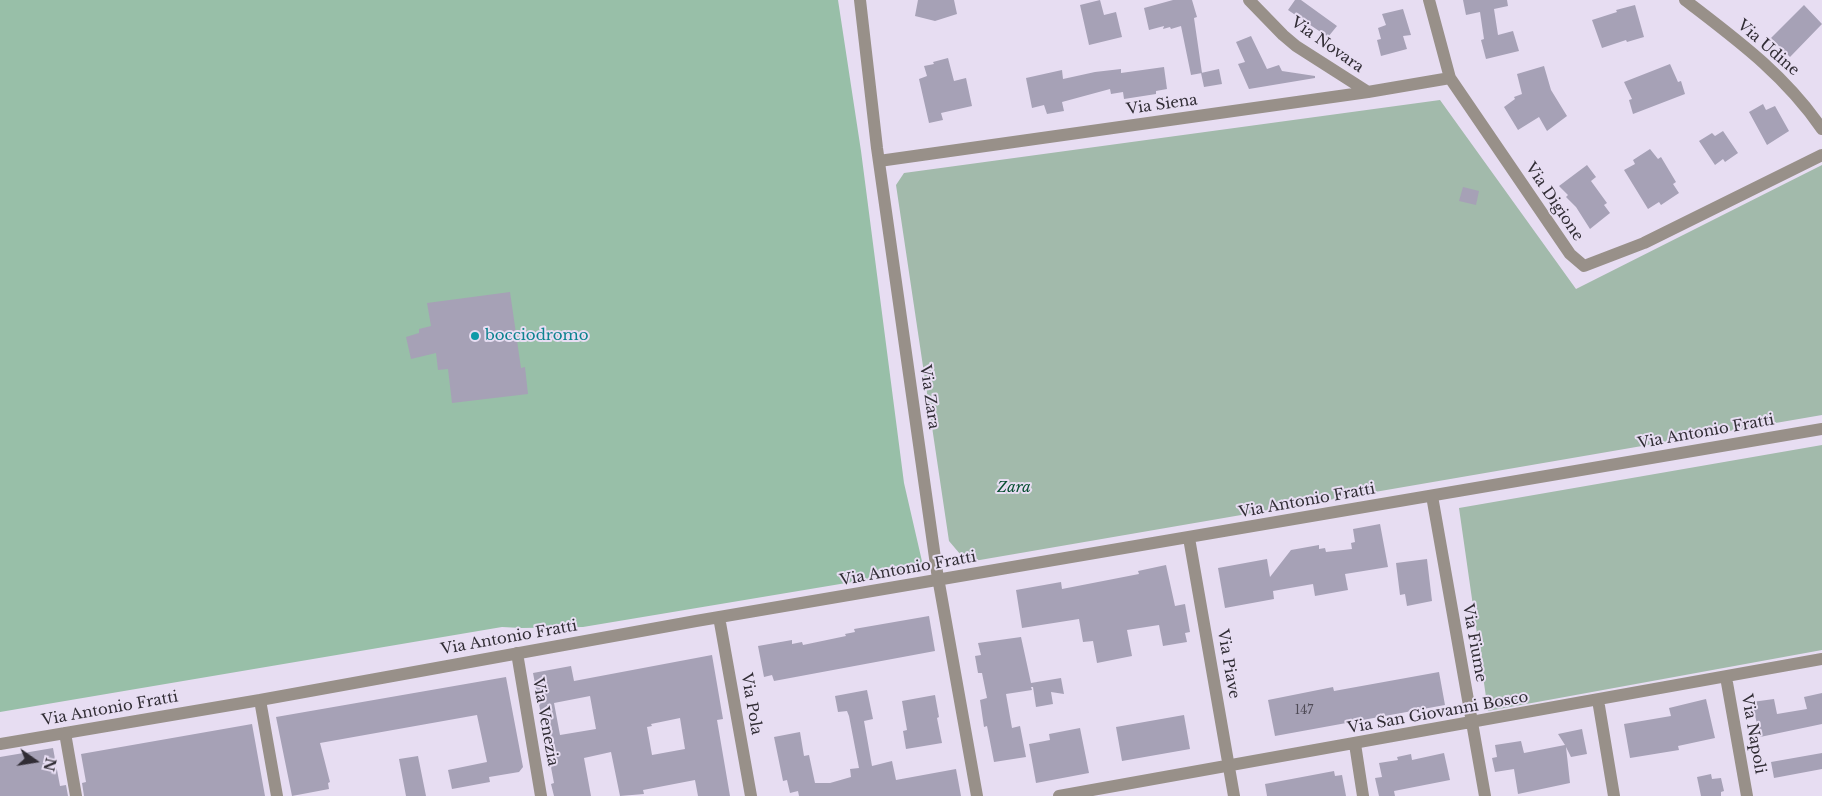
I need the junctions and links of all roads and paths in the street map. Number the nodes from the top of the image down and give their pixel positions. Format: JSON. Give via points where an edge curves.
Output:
{"nodes":[{"id":1,"x":860,"y":0,"type":"edge"},
{"id":2,"x":1249,"y":0,"type":"edge"},
{"id":3,"x":1429,"y":0,"type":"edge"},
{"id":4,"x":1685,"y":0,"type":"edge"},
{"id":5,"x":1450,"y":78,"type":"junction"},
{"id":6,"x":1368,"y":92,"type":"junction"},
{"id":7,"x":1822,"y":129,"type":"edge"},
{"id":8,"x":1822,"y":156,"type":"edge"},
{"id":9,"x":879,"y":161,"type":"junction"},
{"id":10,"x":1822,"y":429,"type":"edge"},
{"id":11,"x":1432,"y":496,"type":"junction"},
{"id":12,"x":1189,"y":538,"type":"junction"},
{"id":13,"x":938,"y":581,"type":"junction"},
{"id":14,"x":719,"y":617,"type":"junction"},
{"id":15,"x":517,"y":653,"type":"junction"},
{"id":16,"x":1822,"y":660,"type":"edge"},
{"id":17,"x":1726,"y":677,"type":"junction"},
{"id":18,"x":260,"y":700,"type":"junction"},
{"id":19,"x":1598,"y":700,"type":"junction"},
{"id":20,"x":1472,"y":723,"type":"junction"},
{"id":21,"x":65,"y":733,"type":"junction"},
{"id":22,"x":0,"y":744,"type":"edge"},
{"id":23,"x":1355,"y":744,"type":"junction"},
{"id":24,"x":1229,"y":766,"type":"junction"},
{"id":25,"x":1106,"y":792,"type":"edge"},
{"id":26,"x":76,"y":796,"type":"edge"},
{"id":27,"x":278,"y":796,"type":"edge"},
{"id":28,"x":541,"y":796,"type":"edge"},
{"id":29,"x":752,"y":796,"type":"edge"},
{"id":30,"x":977,"y":796,"type":"edge"},
{"id":31,"x":1059,"y":796,"type":"edge"},
{"id":32,"x":1234,"y":796,"type":"edge"},
{"id":33,"x":1363,"y":796,"type":"edge"},
{"id":34,"x":1485,"y":796,"type":"edge"},
{"id":35,"x":1614,"y":796,"type":"edge"},
{"id":36,"x":1747,"y":796,"type":"edge"}],
"edges":[{"from":1,"to":9,"type":"street","name":"Via Zara"},
{"from":2,"to":6,"type":"street","name":"Via Novara","via":[[1296,46]]},
{"from":3,"to":5,"type":"street","name":"Via Digione"},
{"from":4,"to":7,"type":"street","name":"Via Udine","via":[[1764,62]]},
{"from":5,"to":6,"type":"street","name":"Via Siena"},
{"from":5,"to":8,"type":"street","name":"Via Digione","via":[[1570,254],[1584,266],[1644,243]]},
{"from":6,"to":9,"type":"street","name":"Via Siena"},
{"from":9,"to":13,"type":"street","name":"Via Zara"},
{"from":10,"to":11,"type":"street","name":"Via Antonio Fratti"},
{"from":11,"to":12,"type":"street","name":"Via Antonio Fratti"},
{"from":11,"to":20,"type":"street","name":"Via Fiume"},
{"from":12,"to":13,"type":"street","name":"Via Antonio Fratti"},
{"from":12,"to":24,"type":"street","name":"Via Piave"},
{"from":13,"to":14,"type":"street","name":"Via Antonio Fratti"},
{"from":13,"to":30,"type":"street","name":"Via Zara"},
{"from":14,"to":15,"type":"street","name":"Via Antonio Fratti"},
{"from":14,"to":29,"type":"street","name":"Via Pola"},
{"from":15,"to":18,"type":"street","name":"Via Antonio Fratti"},
{"from":15,"to":28,"type":"street","name":"Via Venezia"},
{"from":16,"to":17,"type":"street","name":"Via San Giovanni Bosco"},
{"from":17,"to":19,"type":"street","name":"Via San Giovanni Bosco"},
{"from":17,"to":36,"type":"street","name":"Via Napoli"},
{"from":18,"to":21,"type":"street","name":"Via Antonio Fratti"},
{"from":18,"to":27,"type":"street"},
{"from":19,"to":20,"type":"street","name":"Via San Giovanni Bosco"},
{"from":19,"to":35,"type":"street"},
{"from":20,"to":23,"type":"street","name":"Via San Giovanni Bosco"},
{"from":20,"to":34,"type":"street","name":"Via Fiume"},
{"from":21,"to":22,"type":"street","name":"Via Antonio Fratti"},
{"from":21,"to":26,"type":"street"},
{"from":23,"to":24,"type":"street","name":"Via San Giovanni Bosco"},
{"from":23,"to":33,"type":"street"},
{"from":24,"to":25,"type":"street","name":"Via San Giovanni Bosco"},
{"from":24,"to":32,"type":"street","name":"Via Piave"},
{"from":25,"to":31,"type":"street","name":"Via San Giovanni Bosco"}]}
